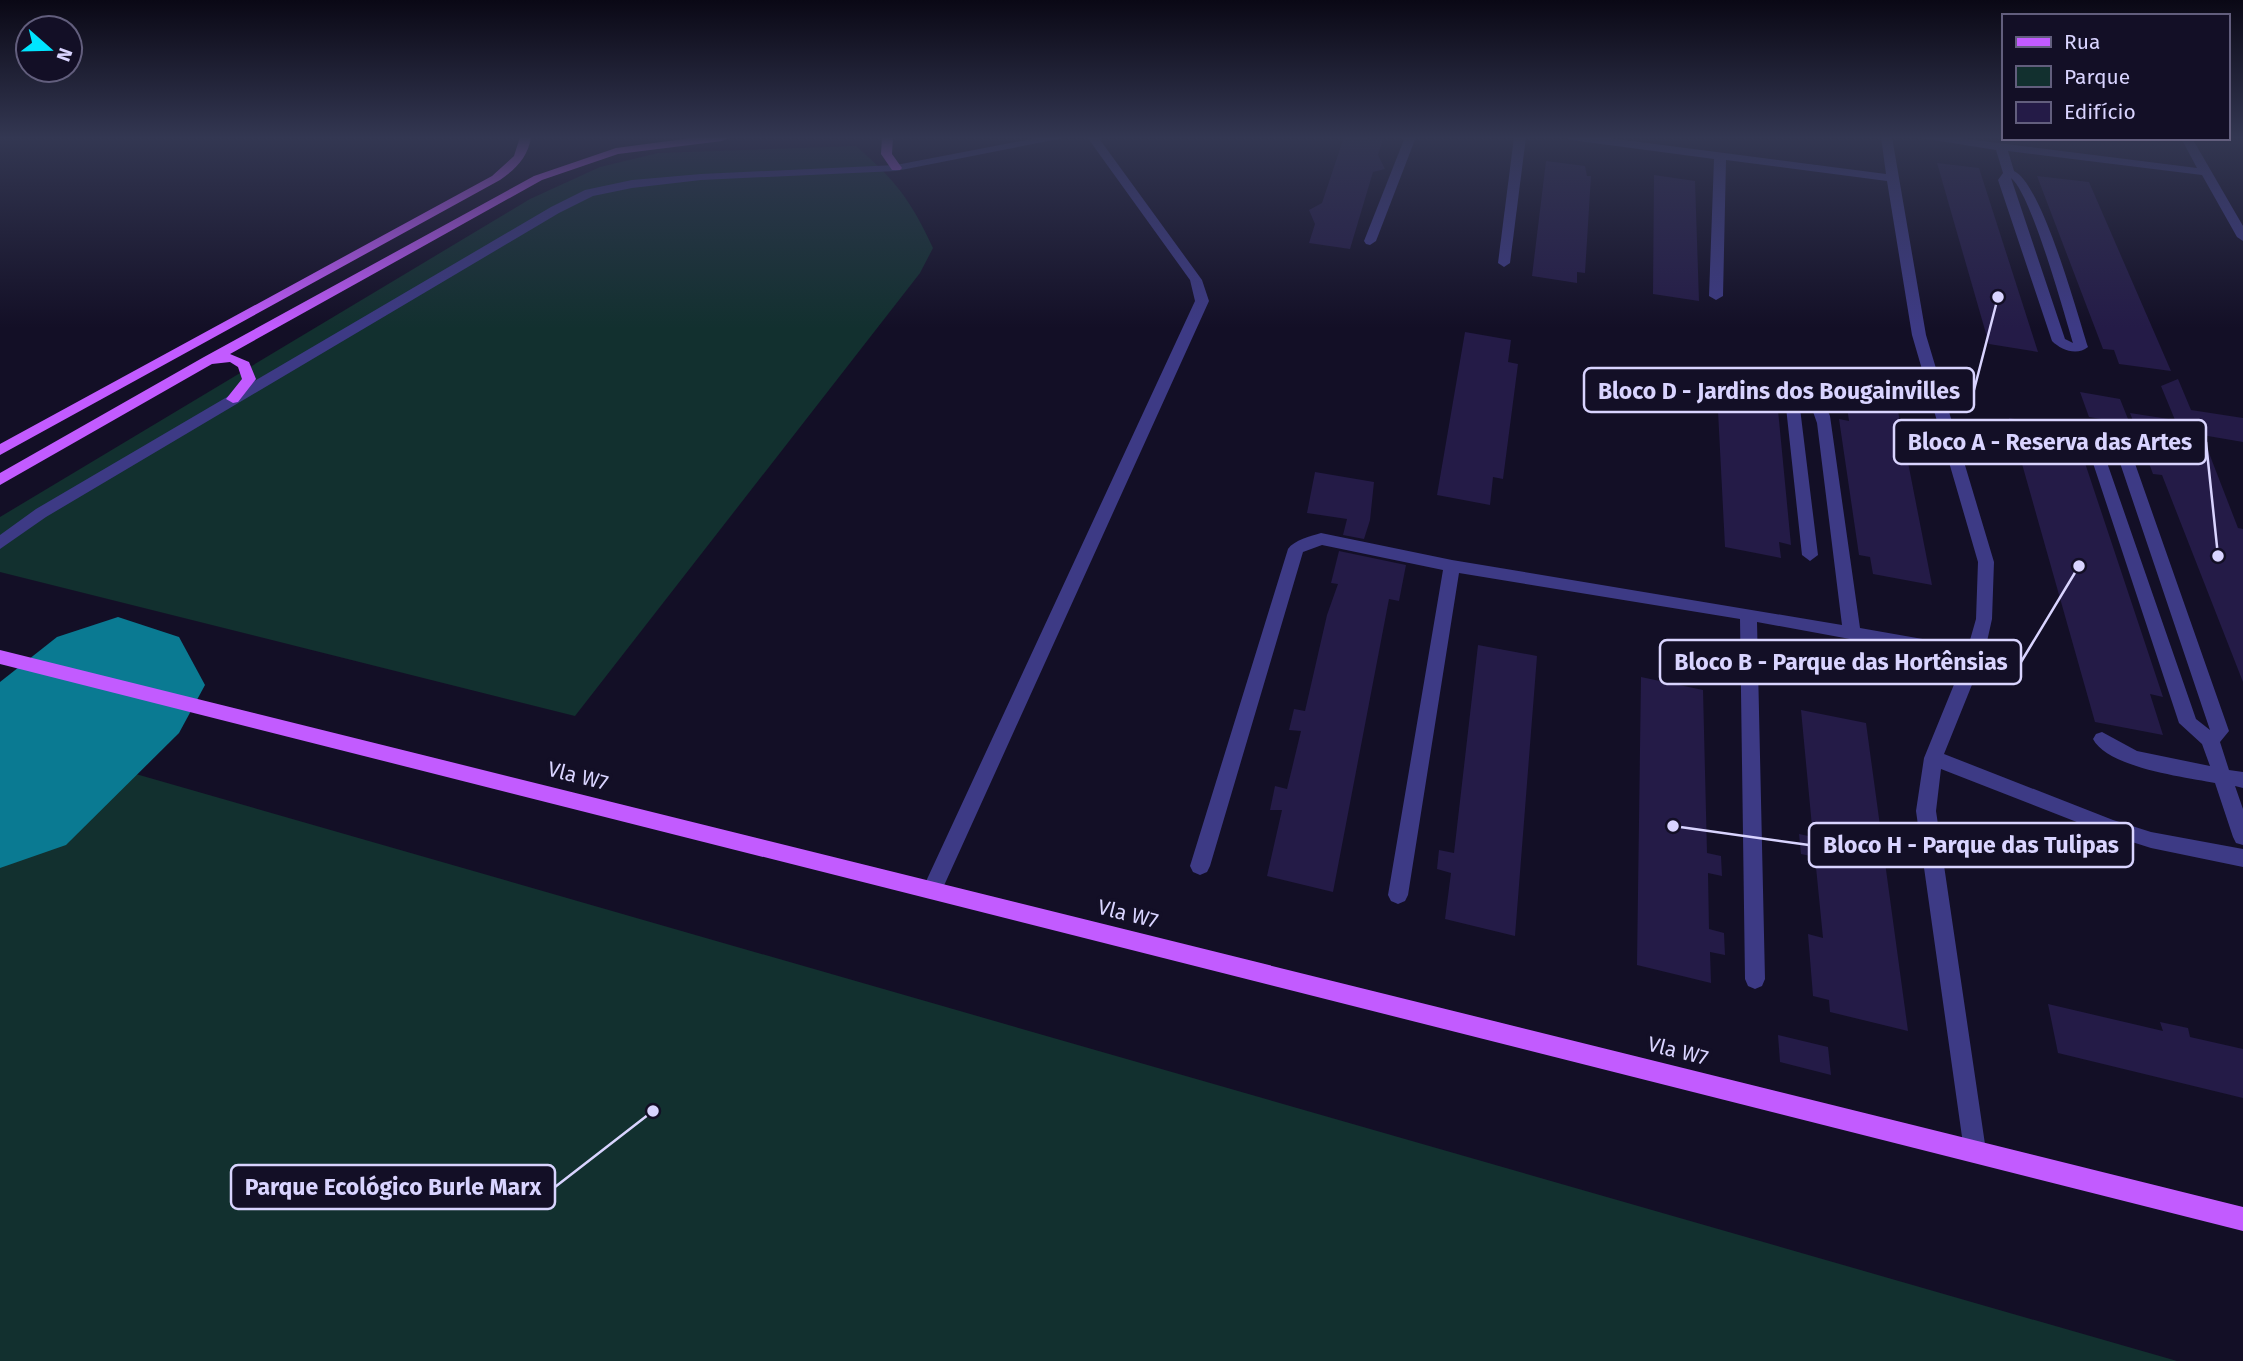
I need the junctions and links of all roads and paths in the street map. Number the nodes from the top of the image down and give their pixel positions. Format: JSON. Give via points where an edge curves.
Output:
{"nodes":[{"id":1,"x":455,"y":201,"type":"edge"},
{"id":2,"x":497,"y":201,"type":"edge"},
{"id":3,"x":574,"y":201,"type":"edge"},
{"id":4,"x":1138,"y":201,"type":"edge"},
{"id":5,"x":1386,"y":201,"type":"edge"},
{"id":6,"x":1512,"y":201,"type":"edge"},
{"id":7,"x":1719,"y":201,"type":"edge"},
{"id":8,"x":1897,"y":201,"type":"edge"},
{"id":9,"x":2011,"y":201,"type":"edge"},
{"id":10,"x":2031,"y":201,"type":"edge"},
{"id":11,"x":2222,"y":201,"type":"edge"},
{"id":12,"x":2241,"y":231,"type":"edge"},
{"id":13,"x":1370,"y":241,"type":"dead end"},
{"id":14,"x":1504,"y":263,"type":"dead end"},
{"id":15,"x":1716,"y":296,"type":"dead end"},
{"id":16,"x":209,"y":360,"type":"junction"},
{"id":17,"x":233,"y":399,"type":"junction"},
{"id":18,"x":0,"y":450,"type":"edge"},
{"id":19,"x":0,"y":480,"type":"edge"},
{"id":20,"x":0,"y":543,"type":"edge"},
{"id":21,"x":1810,"y":555,"type":"dead end"},
{"id":22,"x":1452,"y":566,"type":"junction"},
{"id":23,"x":1748,"y":614,"type":"junction"},
{"id":24,"x":1852,"y":633,"type":"junction"},
{"id":25,"x":1975,"y":655,"type":"junction"},
{"id":26,"x":0,"y":657,"type":"edge"},
{"id":27,"x":2102,"y":739,"type":"dead end"},
{"id":28,"x":2210,"y":740,"type":"junction"},
{"id":29,"x":1933,"y":758,"type":"junction"},
{"id":30,"x":2223,"y":776,"type":"junction"},
{"id":31,"x":2243,"y":780,"type":"edge"},
{"id":32,"x":2243,"y":837,"type":"edge"},
{"id":33,"x":2243,"y":858,"type":"edge"},
{"id":34,"x":1200,"y":866,"type":"dead end"},
{"id":35,"x":932,"y":890,"type":"junction"},
{"id":36,"x":1398,"y":895,"type":"dead end"},
{"id":37,"x":1755,"y":979,"type":"dead end"},
{"id":38,"x":1975,"y":1151,"type":"junction"},
{"id":39,"x":2243,"y":1219,"type":"edge"}],
"edges":[{"from":1,"to":18,"type":"main road"},
{"from":2,"to":16,"type":"main road"},
{"from":3,"to":17,"type":"street"},
{"from":4,"to":35,"type":"street","via":[[1196,280],[1202,301]]},
{"from":5,"to":13,"type":"street"},
{"from":6,"to":14,"type":"street"},
{"from":7,"to":15,"type":"street"},
{"from":8,"to":25,"type":"street","via":[[1919,335],[1986,562],[1984,619]]},
{"from":9,"to":10,"type":"street","via":[[2059,341],[2081,347]]},
{"from":11,"to":12,"type":"street"},
{"from":16,"to":17,"type":"main road","via":[[232,358],[244,365],[249,379]]},
{"from":16,"to":19,"type":"main road"},
{"from":17,"to":20,"type":"street","via":[[41,513]]},
{"from":21,"to":24,"type":"street","via":[[1791,398],[1802,394],[1813,397],[1824,422]]},
{"from":22,"to":23,"type":"street"},
{"from":22,"to":34,"type":"street","via":[[1321,539],[1296,549]]},
{"from":22,"to":36,"type":"street"},
{"from":23,"to":24,"type":"street"},
{"from":23,"to":37,"type":"street"},
{"from":24,"to":25,"type":"street"},
{"from":25,"to":29,"type":"street"},
{"from":26,"to":35,"type":"main road","name":"Vla W7"},
{"from":27,"to":30,"type":"street","via":[[2153,764]]},
{"from":28,"to":28,"type":"street","via":[[2220,731],[2125,455],[2102,445],[2095,448],[2188,723]]},
{"from":28,"to":30,"type":"street"},
{"from":29,"to":33,"type":"street","via":[[2110,827]]},
{"from":29,"to":38,"type":"street","via":[[1926,811]]},
{"from":30,"to":31,"type":"street"},
{"from":30,"to":32,"type":"street"},
{"from":35,"to":38,"type":"main road","name":"Vla W7"},
{"from":38,"to":39,"type":"main road","name":"Vla W7"}]}
